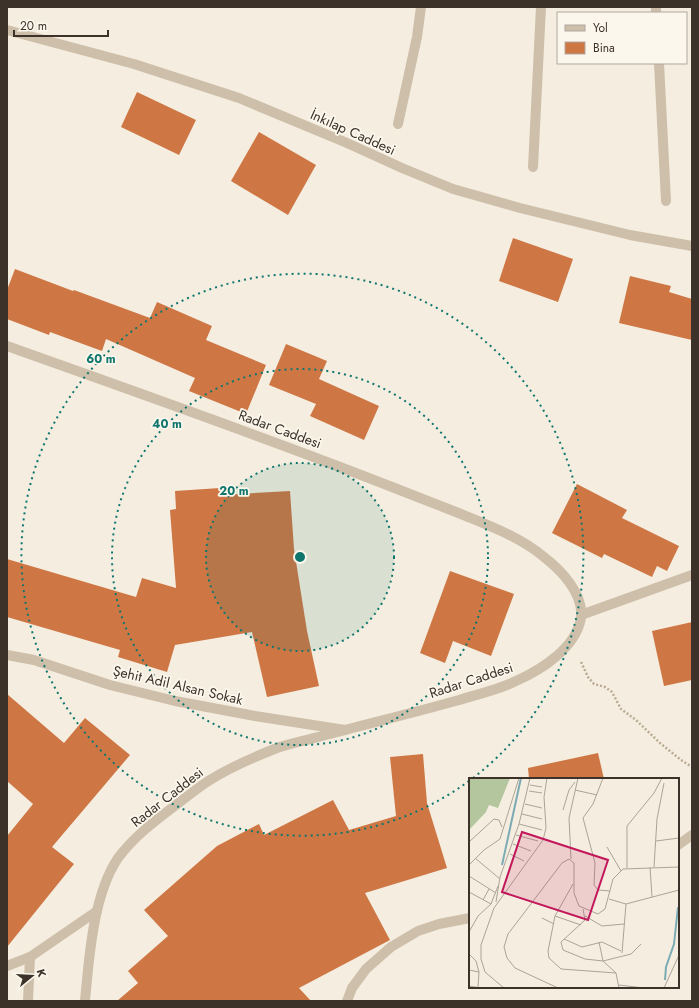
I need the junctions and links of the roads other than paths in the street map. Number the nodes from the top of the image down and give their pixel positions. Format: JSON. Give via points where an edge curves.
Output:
{"nodes":[{"id":1,"x":421,"y":7,"type":"edge"},
{"id":2,"x":541,"y":7,"type":"edge"},
{"id":3,"x":7,"y":30,"type":"edge"},
{"id":4,"x":659,"y":64,"type":"edge"},
{"id":5,"x":398,"y":124,"type":"dead end"},
{"id":6,"x":533,"y":167,"type":"dead end"},
{"id":7,"x":666,"y":201,"type":"dead end"},
{"id":8,"x":692,"y":246,"type":"edge"},
{"id":9,"x":7,"y":346,"type":"edge"},
{"id":10,"x":692,"y":575,"type":"edge"},
{"id":11,"x":581,"y":615,"type":"junction"},
{"id":12,"x":7,"y":655,"type":"edge"},
{"id":13,"x":345,"y":730,"type":"junction"},
{"id":14,"x":692,"y":835,"type":"edge"},
{"id":15,"x":679,"y":844,"type":"edge"},
{"id":16,"x":97,"y":911,"type":"junction"},
{"id":17,"x":469,"y":918,"type":"edge"},
{"id":18,"x":30,"y":956,"type":"junction"},
{"id":19,"x":7,"y":966,"type":"edge"},
{"id":20,"x":28,"y":1001,"type":"edge"},
{"id":21,"x":85,"y":1001,"type":"edge"},
{"id":22,"x":347,"y":1001,"type":"edge"}],
"edges":[{"from":1,"to":5,"type":"street"},
{"from":2,"to":6,"type":"street"},
{"from":3,"to":8,"type":"street","name":"İnkılap Caddesi","via":[[134,64],[239,98],[453,189],[630,235]]},
{"from":4,"to":7,"type":"street"},
{"from":9,"to":11,"type":"street","name":"Radar Caddesi","via":[[332,463],[514,537],[534,549],[569,581],[578,599]]},
{"from":10,"to":11,"type":"street"},
{"from":11,"to":13,"type":"street","name":"Radar Caddesi","via":[[571,641],[557,656],[518,680],[421,711]]},
{"from":12,"to":13,"type":"street","name":"Şehit Adil Alsan Sokak","via":[[34,660],[110,685],[175,701]]},
{"from":13,"to":16,"type":"street","name":"Radar Caddesi","via":[[280,747],[237,765],[208,781],[149,825],[131,843],[107,878]]},
{"from":14,"to":15,"type":"street"},
{"from":16,"to":18,"type":"street"},
{"from":16,"to":21,"type":"street","name":"Radar Caddesi"},
{"from":17,"to":22,"type":"street","via":[[418,931],[391,947],[366,969],[352,988]]},
{"from":18,"to":19,"type":"street"},
{"from":18,"to":20,"type":"street"}]}
